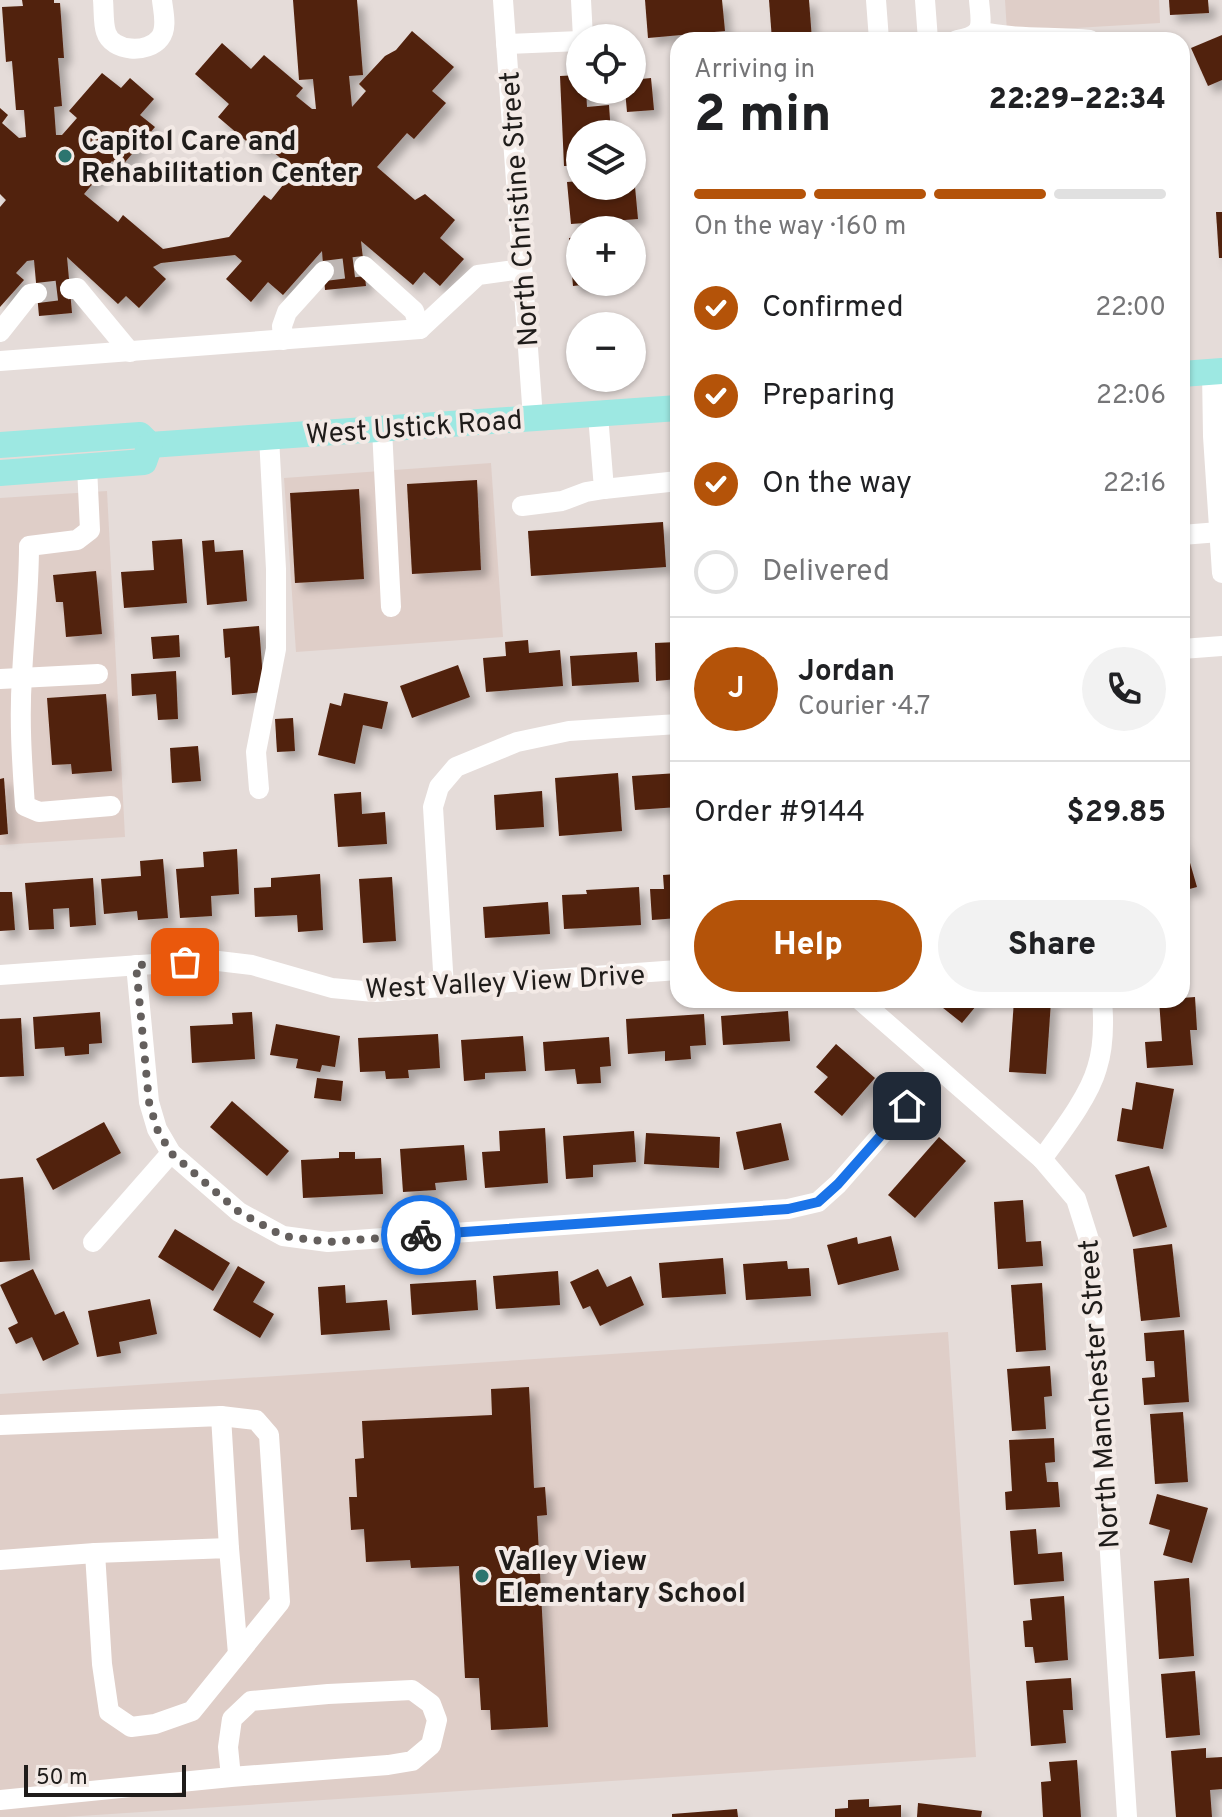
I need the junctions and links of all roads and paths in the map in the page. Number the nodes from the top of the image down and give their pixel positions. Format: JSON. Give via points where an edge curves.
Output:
{"nodes":[{"id":1,"x":103,"y":0,"type":"edge"},
{"id":2,"x":162,"y":0,"type":"edge"},
{"id":3,"x":503,"y":0,"type":"edge"},
{"id":4,"x":581,"y":0,"type":"edge"},
{"id":5,"x":876,"y":0,"type":"edge"},
{"id":6,"x":925,"y":0,"type":"edge"},
{"id":7,"x":979,"y":0,"type":"edge"},
{"id":8,"x":581,"y":24,"type":"edge"},
{"id":9,"x":979,"y":31,"type":"joint"},
{"id":10,"x":878,"y":32,"type":"edge"},
{"id":11,"x":927,"y":32,"type":"edge"},
{"id":12,"x":983,"y":32,"type":"edge"},
{"id":13,"x":566,"y":40,"type":"edge"},
{"id":14,"x":506,"y":44,"type":"junction"},
{"id":15,"x":364,"y":266,"type":"dead end"},
{"id":16,"x":522,"y":269,"type":"junction"},
{"id":17,"x":324,"y":271,"type":"tunnel mouth"},
{"id":18,"x":70,"y":289,"type":"dead end"},
{"id":19,"x":37,"y":293,"type":"tunnel mouth"},
{"id":20,"x":420,"y":329,"type":"junction"},
{"id":21,"x":0,"y":332,"type":"edge"},
{"id":22,"x":283,"y":340,"type":"junction"},
{"id":23,"x":130,"y":352,"type":"junction"},
{"id":24,"x":0,"y":361,"type":"edge"},
{"id":25,"x":1217,"y":371,"type":"edge"},
{"id":26,"x":1190,"y":373,"type":"edge"},
{"id":27,"x":670,"y":409,"type":"edge"},
{"id":28,"x":598,"y":415,"type":"junction"},
{"id":29,"x":533,"y":418,"type":"junction"},
{"id":30,"x":382,"y":429,"type":"junction"},
{"id":31,"x":269,"y":437,"type":"junction"},
{"id":32,"x":0,"y":445,"type":"edge"},
{"id":33,"x":150,"y":445,"type":"junction"},
{"id":34,"x":87,"y":467,"type":"junction"},
{"id":35,"x":0,"y":473,"type":"edge"},
{"id":36,"x":670,"y":482,"type":"edge"},
{"id":37,"x":604,"y":489,"type":"junction"},
{"id":38,"x":522,"y":506,"type":"dead end"},
{"id":39,"x":1219,"y":532,"type":"junction"},
{"id":40,"x":1190,"y":534,"type":"edge"},
{"id":41,"x":1222,"y":573,"type":"edge"},
{"id":42,"x":391,"y":607,"type":"dead end"},
{"id":43,"x":1222,"y":646,"type":"edge"},
{"id":44,"x":1190,"y":648,"type":"edge"},
{"id":45,"x":98,"y":674,"type":"dead end"},
{"id":46,"x":21,"y":677,"type":"junction"},
{"id":47,"x":0,"y":679,"type":"edge"},
{"id":48,"x":670,"y":725,"type":"edge"},
{"id":49,"x":10,"y":741,"type":"edge"},
{"id":50,"x":259,"y":789,"type":"dead end"},
{"id":51,"x":111,"y":806,"type":"dead end"},
{"id":52,"x":136,"y":965,"type":"junction"},
{"id":53,"x":670,"y":971,"type":"edge"},
{"id":54,"x":0,"y":975,"type":"edge"},
{"id":55,"x":444,"y":987,"type":"junction"},
{"id":56,"x":869,"y":1008,"type":"edge"},
{"id":57,"x":1103,"y":1008,"type":"edge"},
{"id":58,"x":939,"y":1069,"type":"junction"},
{"id":59,"x":171,"y":1153,"type":"junction"},
{"id":60,"x":1042,"y":1159,"type":"junction"},
{"id":61,"x":93,"y":1242,"type":"dead end"},
{"id":62,"x":221,"y":1416,"type":"junction"},
{"id":63,"x":0,"y":1425,"type":"edge"},
{"id":64,"x":229,"y":1548,"type":"junction"},
{"id":65,"x":95,"y":1553,"type":"junction"},
{"id":66,"x":0,"y":1560,"type":"edge"},
{"id":67,"x":238,"y":1654,"type":"junction"},
{"id":68,"x":231,"y":1777,"type":"junction"},
{"id":69,"x":0,"y":1800,"type":"edge"},
{"id":70,"x":1127,"y":1817,"type":"edge"}],
"edges":[{"from":1,"to":2,"type":"street","via":[[106,33],[113,43],[131,49],[160,37],[165,25]]},
{"from":3,"to":14,"type":"street","name":"North Christine Street"},
{"from":4,"to":8,"type":"street"},
{"from":5,"to":10,"type":"street"},
{"from":6,"to":11,"type":"street"},
{"from":7,"to":9,"type":"street"},
{"from":9,"to":12,"type":"street"},
{"from":13,"to":14,"type":"street"},
{"from":14,"to":16,"type":"street","name":"North Christine Street"},
{"from":15,"to":20,"type":"street","via":[[414,311]]},
{"from":16,"to":20,"type":"street","via":[[478,275]]},
{"from":16,"to":29,"type":"street","name":"North Christine Street"},
{"from":17,"to":22,"type":"street","via":[[287,312]]},
{"from":18,"to":23,"type":"street","via":[[77,288]]},
{"from":19,"to":21,"type":"street","via":[[30,294]]},
{"from":20,"to":22,"type":"street"},
{"from":22,"to":23,"type":"street"},
{"from":23,"to":24,"type":"street"},
{"from":25,"to":26,"type":"main road"},
{"from":25,"to":39,"type":"street","via":[[1213,436]]},
{"from":27,"to":28,"type":"main road","name":"West Ustick Road"},
{"from":28,"to":29,"type":"main road","name":"West Ustick Road"},
{"from":28,"to":37,"type":"street"},
{"from":29,"to":30,"type":"main road","name":"West Ustick Road"},
{"from":30,"to":31,"type":"main road","name":"West Ustick Road"},
{"from":30,"to":42,"type":"street"},
{"from":31,"to":33,"type":"main road","name":"West Ustick Road"},
{"from":31,"to":50,"type":"street","via":[[276,649],[256,752]]},
{"from":32,"to":33,"type":"main road","name":"West Ustick Road","via":[[140,435]]},
{"from":33,"to":34,"type":"main road","via":[[144,462]]},
{"from":34,"to":35,"type":"main road"},
{"from":34,"to":46,"type":"street","via":[[90,530],[77,540],[29,546]]},
{"from":36,"to":37,"type":"street"},
{"from":37,"to":38,"type":"street"},
{"from":39,"to":40,"type":"street"},
{"from":39,"to":41,"type":"street"},
{"from":43,"to":44,"type":"street"},
{"from":45,"to":46,"type":"street"},
{"from":46,"to":47,"type":"street"},
{"from":46,"to":49,"type":"street"},
{"from":48,"to":55,"type":"street","via":[[569,731],[517,742],[456,767],[439,787],[433,807]]},
{"from":49,"to":51,"type":"street","via":[[25,806],[39,812]]},
{"from":52,"to":54,"type":"street","name":"West Valley View Drive"},
{"from":52,"to":55,"type":"street","name":"West Valley View Drive","via":[[210,960],[252,965],[332,988],[374,992]]},
{"from":52,"to":59,"type":"street","via":[[149,1102]]},
{"from":53,"to":55,"type":"street","name":"West Valley View Drive"},
{"from":56,"to":58,"type":"street"},
{"from":57,"to":60,"type":"street","via":[[1097,1070]]},
{"from":58,"to":59,"type":"street","via":[[838,1184],[818,1202],[788,1209],[328,1242],[283,1236],[239,1212]]},
{"from":58,"to":60,"type":"street"},
{"from":59,"to":61,"type":"street"},
{"from":60,"to":70,"type":"street","name":"North Manchester Street","via":[[1076,1199],[1090,1243]]},
{"from":62,"to":63,"type":"street"},
{"from":62,"to":64,"type":"street"},
{"from":62,"to":67,"type":"street","via":[[256,1420],[269,1435],[280,1602]]},
{"from":64,"to":65,"type":"street"},
{"from":64,"to":67,"type":"street"},
{"from":65,"to":66,"type":"street"},
{"from":65,"to":67,"type":"street","via":[[109,1712],[131,1727],[192,1711]]},
{"from":68,"to":68,"type":"street","via":[[412,1761],[431,1745],[437,1720],[431,1704],[412,1690],[251,1701],[232,1719]]},
{"from":68,"to":69,"type":"street"}]}
